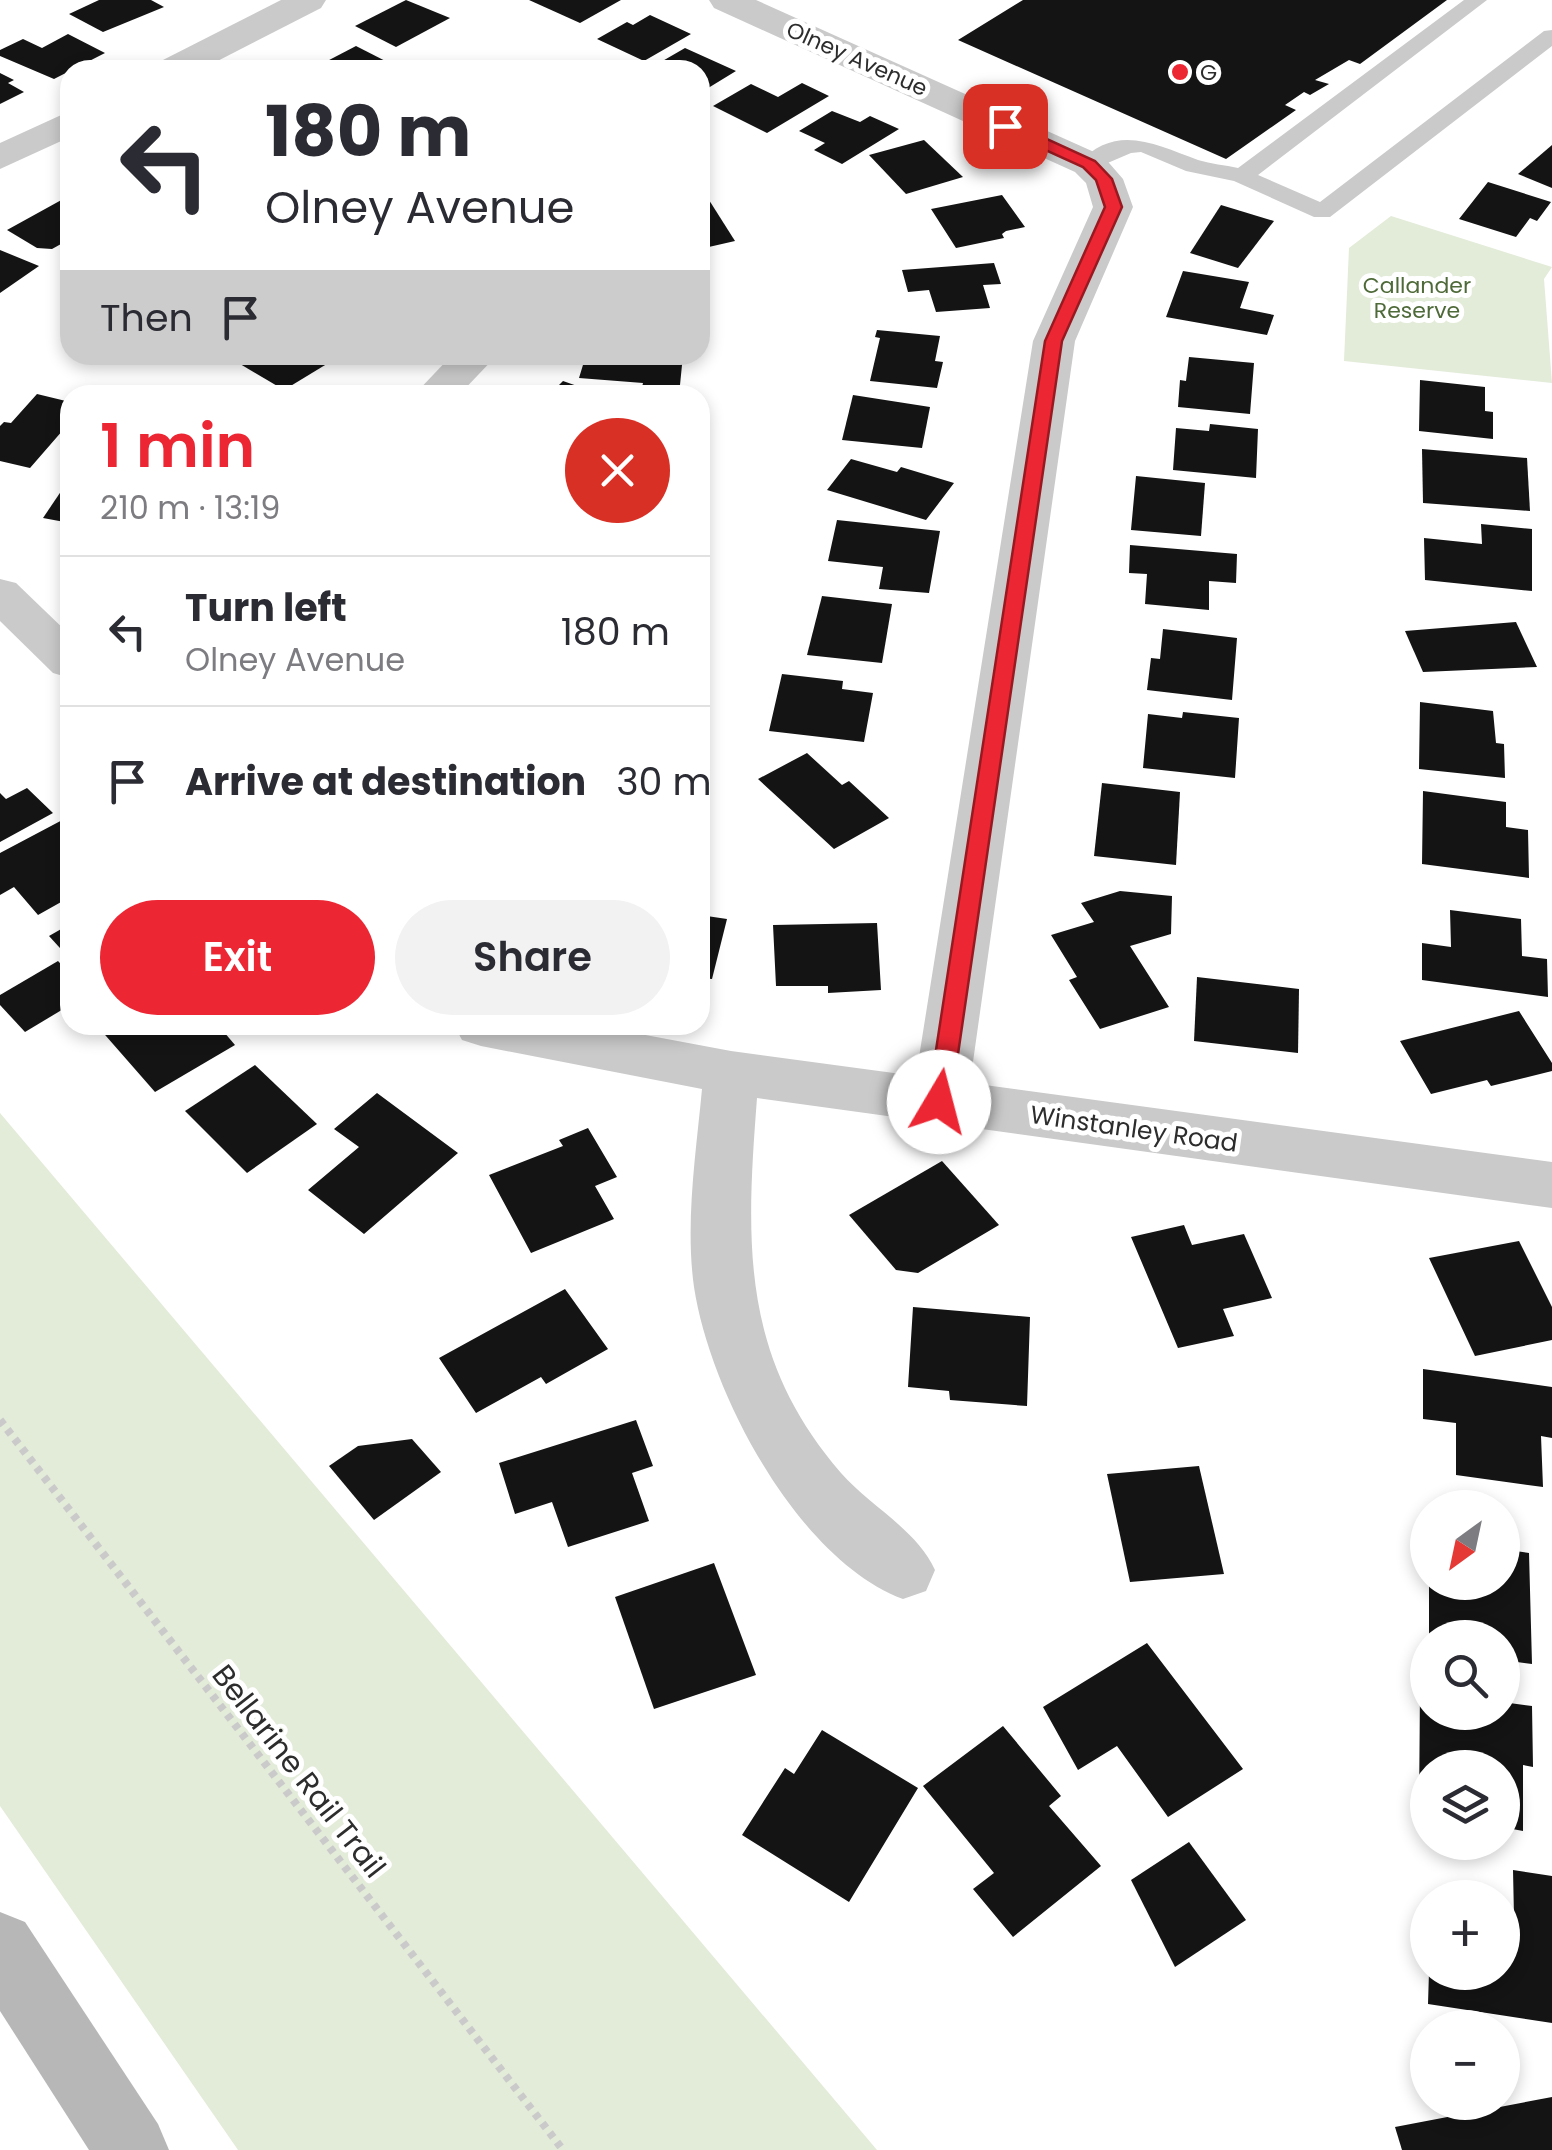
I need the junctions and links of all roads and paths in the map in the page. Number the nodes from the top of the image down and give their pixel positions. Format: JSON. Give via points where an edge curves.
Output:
{"nodes":[{"id":1,"x":308,"y":0,"type":"edge"},
{"id":2,"x":727,"y":0,"type":"edge"},
{"id":3,"x":1477,"y":0,"type":"edge"},
{"id":4,"x":1552,"y":36,"type":"edge"},
{"id":5,"x":191,"y":60,"type":"edge"},
{"id":6,"x":60,"y":127,"type":"edge"},
{"id":7,"x":0,"y":158,"type":"edge"},
{"id":8,"x":1089,"y":164,"type":"junction"},
{"id":9,"x":1242,"y":176,"type":"junction"},
{"id":10,"x":466,"y":365,"type":"edge"},
{"id":11,"x":445,"y":385,"type":"edge"},
{"id":12,"x":0,"y":594,"type":"edge"},
{"id":13,"x":60,"y":645,"type":"edge"},
{"id":14,"x":533,"y":1035,"type":"edge"},
{"id":15,"x":731,"y":1073,"type":"junction"},
{"id":16,"x":939,"y":1102,"type":"junction"},
{"id":17,"x":1552,"y":1185,"type":"edge"},
{"id":18,"x":0,"y":1420,"type":"edge"},
{"id":19,"x":903,"y":1570,"type":"dead end"},
{"id":20,"x":0,"y":1948,"type":"edge"},
{"id":21,"x":132,"y":2150,"type":"edge"},
{"id":22,"x":563,"y":2150,"type":"edge"}],
"edges":[{"from":1,"to":5,"type":"street"},
{"from":2,"to":8,"type":"street","name":"Olney Avenue"},
{"from":3,"to":9,"type":"lane"},
{"from":4,"to":9,"type":"lane","via":[[1322,212]]},
{"from":6,"to":7,"type":"street"},
{"from":8,"to":9,"type":"lane","via":[[1136,144]]},
{"from":8,"to":16,"type":"street","via":[[1104,179],[1114,207],[1054,341]]},
{"from":10,"to":11,"type":"street"},
{"from":12,"to":13,"type":"street"},
{"from":14,"to":15,"type":"street","name":"Winstanley Road"},
{"from":15,"to":16,"type":"street","name":"Winstanley Road"},
{"from":15,"to":19,"type":"street","via":[[721,1259],[732,1326],[760,1398],[804,1474]]},
{"from":16,"to":17,"type":"street","name":"Winstanley Road"},
{"from":18,"to":22,"type":"path","name":"Bellarine Rail Trail"},
{"from":20,"to":21,"type":"main road"}]}
